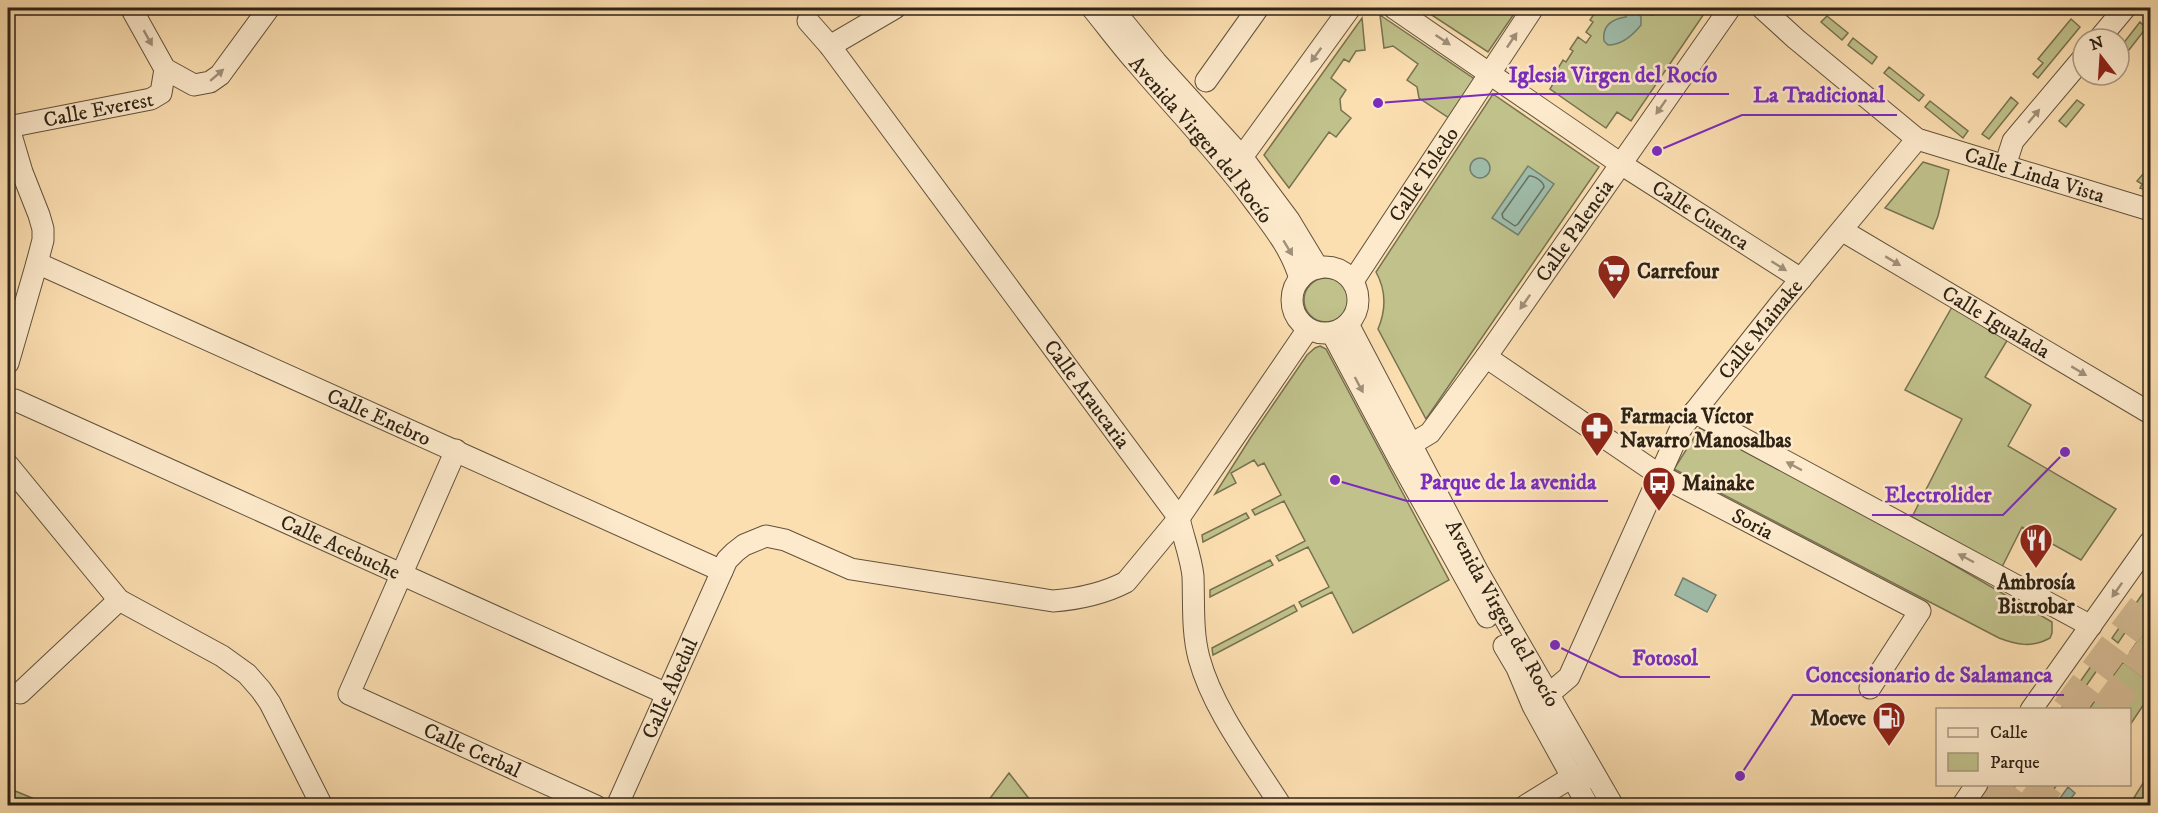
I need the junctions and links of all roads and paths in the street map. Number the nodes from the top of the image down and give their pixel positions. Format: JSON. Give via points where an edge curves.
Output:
{"nodes":[{"id":1,"x":131,"y":8,"type":"edge"},
{"id":2,"x":269,"y":8,"type":"edge"},
{"id":3,"x":895,"y":8,"type":"edge"},
{"id":4,"x":1092,"y":8,"type":"edge"},
{"id":5,"x":1112,"y":8,"type":"edge"},
{"id":6,"x":1258,"y":8,"type":"edge"},
{"id":7,"x":1350,"y":8,"type":"edge"},
{"id":8,"x":1394,"y":8,"type":"edge"},
{"id":9,"x":1533,"y":8,"type":"edge"},
{"id":10,"x":1730,"y":8,"type":"edge"},
{"id":11,"x":1762,"y":8,"type":"edge"},
{"id":12,"x":2125,"y":8,"type":"edge"},
{"id":13,"x":808,"y":21,"type":"dead end"},
{"id":14,"x":2109,"y":27,"type":"edge"},
{"id":15,"x":830,"y":46,"type":"junction"},
{"id":16,"x":165,"y":69,"type":"junction"},
{"id":17,"x":1491,"y":72,"type":"junction"},
{"id":18,"x":2071,"y":72,"type":"edge"},
{"id":19,"x":1206,"y":81,"type":"dead end"},
{"id":20,"x":8,"y":126,"type":"edge"},
{"id":21,"x":1917,"y":139,"type":"junction"},
{"id":22,"x":1242,"y":157,"type":"junction"},
{"id":23,"x":1621,"y":164,"type":"junction"},
{"id":24,"x":2006,"y":166,"type":"junction"},
{"id":25,"x":2151,"y":210,"type":"edge"},
{"id":26,"x":1843,"y":231,"type":"junction"},
{"id":27,"x":37,"y":263,"type":"junction"},
{"id":28,"x":1318,"y":268,"type":"junction"},
{"id":29,"x":1300,"y":279,"type":"junction"},
{"id":30,"x":1801,"y":279,"type":"junction"},
{"id":31,"x":1353,"y":281,"type":"junction"},
{"id":32,"x":1308,"y":328,"type":"junction"},
{"id":33,"x":1340,"y":329,"type":"junction"},
{"id":34,"x":1486,"y":357,"type":"junction"},
{"id":35,"x":8,"y":363,"type":"edge"},
{"id":36,"x":15,"y":400,"type":"dead end"},
{"id":37,"x":1694,"y":411,"type":"junction"},
{"id":38,"x":2151,"y":413,"type":"edge"},
{"id":39,"x":1410,"y":445,"type":"junction"},
{"id":40,"x":456,"y":450,"type":"junction"},
{"id":41,"x":8,"y":465,"type":"edge"},
{"id":42,"x":1661,"y":477,"type":"junction"},
{"id":43,"x":1179,"y":518,"type":"junction"},
{"id":44,"x":766,"y":536,"type":"junction"},
{"id":45,"x":2151,"y":542,"type":"edge"},
{"id":46,"x":698,"y":560,"type":"junction"},
{"id":47,"x":722,"y":571,"type":"junction"},
{"id":48,"x":402,"y":575,"type":"junction"},
{"id":49,"x":119,"y":600,"type":"junction"},
{"id":50,"x":2091,"y":626,"type":"junction"},
{"id":51,"x":1870,"y":688,"type":"dead end"},
{"id":52,"x":20,"y":693,"type":"dead end"},
{"id":53,"x":667,"y":694,"type":"junction"},
{"id":54,"x":1549,"y":694,"type":"junction"},
{"id":55,"x":2032,"y":708,"type":"edge"},
{"id":56,"x":1550,"y":738,"type":"junction"},
{"id":57,"x":1572,"y":777,"type":"junction"},
{"id":58,"x":1976,"y":786,"type":"edge"},
{"id":59,"x":1546,"y":794,"type":"junction"},
{"id":60,"x":322,"y":806,"type":"edge"},
{"id":61,"x":596,"y":806,"type":"edge"},
{"id":62,"x":617,"y":806,"type":"edge"},
{"id":63,"x":1281,"y":806,"type":"edge"},
{"id":64,"x":1525,"y":806,"type":"edge"},
{"id":65,"x":1586,"y":806,"type":"edge"},
{"id":66,"x":1602,"y":806,"type":"edge"},
{"id":67,"x":1613,"y":806,"type":"edge"},
{"id":68,"x":1962,"y":806,"type":"edge"}],
"edges":[{"from":1,"to":16,"type":"street","one_way":true},
{"from":16,"to":2,"type":"street","name":"Calle Everest","one_way":true,"via":[[194,85],[210,82]]},
{"from":3,"to":15,"type":"street"},
{"from":4,"to":29,"type":"street","name":"Avenida Virgen del Rocío","one_way":true,"via":[[1232,171],[1282,239],[1295,260]]},
{"from":5,"to":22,"type":"street","name":"Avenida Virgen del Rocío"},
{"from":6,"to":19,"type":"street"},
{"from":7,"to":22,"type":"street","one_way":true},
{"from":8,"to":17,"type":"street","name":"Calle Cuenca","one_way":true},
{"from":17,"to":9,"type":"street","name":"Calle Toledo","one_way":true},
{"from":10,"to":23,"type":"street","name":"Calle Palencia","one_way":true},
{"from":11,"to":21,"type":"street"},
{"from":12,"to":14,"type":"street"},
{"from":13,"to":15,"type":"street","name":"Calle Araucaria"},
{"from":15,"to":43,"type":"street","name":"Calle Araucaria"},
{"from":16,"to":20,"type":"street","name":"Calle Everest","via":[[161,93],[151,99]]},
{"from":17,"to":23,"type":"street","name":"Calle Cuenca"},
{"from":17,"to":31,"type":"street","name":"Calle Toledo"},
{"from":24,"to":18,"type":"street","one_way":true,"via":[[2013,141]]},
{"from":20,"to":27,"type":"street","via":[[43,229]]},
{"from":21,"to":24,"type":"street","name":"Calle Linda Vista"},
{"from":21,"to":26,"type":"street","name":"Calle Mainake"},
{"from":22,"to":28,"type":"street","name":"Avenida Virgen del Rocío","via":[[1289,220]]},
{"from":23,"to":30,"type":"street","name":"Calle Cuenca","one_way":true},
{"from":23,"to":34,"type":"street","name":"Calle Palencia","one_way":true},
{"from":24,"to":25,"type":"street","name":"Calle Linda Vista"},
{"from":26,"to":30,"type":"street","name":"Calle Mainake"},
{"from":26,"to":38,"type":"street","name":"Calle Igualada","one_way":true},
{"from":27,"to":35,"type":"street"},
{"from":27,"to":40,"type":"street","name":"Calle Enebro"},
{"from":28,"to":29,"type":"street"},
{"from":28,"to":31,"type":"street","via":[[1338,269]]},
{"from":29,"to":32,"type":"street","via":[[1292,302],[1296,317]]},
{"from":30,"to":37,"type":"street","name":"Calle Mainake"},
{"from":31,"to":33,"type":"street","via":[[1358,307]]},
{"from":32,"to":33,"type":"street","via":[[1319,333]]},
{"from":32,"to":43,"type":"street"},
{"from":33,"to":39,"type":"street","name":"Avenida Virgen del Rocío"},
{"from":33,"to":56,"type":"street","name":"Avenida Virgen del Rocío","one_way":true,"via":[[1466,581],[1517,668]]},
{"from":34,"to":39,"type":"street","name":"Calle Palencia","via":[[1430,433]]},
{"from":34,"to":42,"type":"street","name":"Soria"},
{"from":36,"to":48,"type":"street","name":"Calle Acebuche"},
{"from":37,"to":42,"type":"street","name":"Calle Mainake","via":[[1680,430]]},
{"from":50,"to":37,"type":"street","one_way":true},
{"from":39,"to":54,"type":"street","name":"Avenida Virgen del Rocío"},
{"from":40,"to":46,"type":"street","name":"Calle Enebro"},
{"from":40,"to":48,"type":"street"},
{"from":41,"to":49,"type":"street"},
{"from":42,"to":51,"type":"street","name":"Soria","via":[[1920,611]]},
{"from":42,"to":54,"type":"street","name":"Calle Mainake","via":[[1569,677]]},
{"from":43,"to":44,"type":"street","via":[[1126,582],[1086,597],[1053,600],[851,569],[785,540]]},
{"from":43,"to":63,"type":"street","name":"Calle Araucaria","via":[[1192,573],[1198,656],[1206,683]]},
{"from":44,"to":46,"type":"street","via":[[738,536],[712,556]]},
{"from":44,"to":47,"type":"street","name":"Calle Abedul","via":[[735,552]]},
{"from":45,"to":50,"type":"street","one_way":true},
{"from":46,"to":47,"type":"street","name":"Calle Enebro"},
{"from":47,"to":53,"type":"street","name":"Calle Abedul"},
{"from":48,"to":53,"type":"street","name":"Calle Acebuche"},
{"from":48,"to":61,"type":"street","name":"Calle Cerbal","via":[[349,694]]},
{"from":49,"to":52,"type":"street"},
{"from":49,"to":60,"type":"street","via":[[247,674],[270,703]]},
{"from":50,"to":55,"type":"street"},
{"from":53,"to":62,"type":"street","name":"Calle Abedul"},
{"from":54,"to":57,"type":"street","via":[[1550,712],[1576,761]]},
{"from":54,"to":67,"type":"street","name":"Avenida Virgen del Rocío"},
{"from":56,"to":57,"type":"street","name":"Avenida Virgen del Rocío"},
{"from":56,"to":59,"type":"street","via":[[1554,758]]},
{"from":57,"to":59,"type":"street"},
{"from":57,"to":65,"type":"street","name":"Avenida Virgen del Rocío"},
{"from":57,"to":66,"type":"street","via":[[1587,780]]},
{"from":58,"to":68,"type":"street"},
{"from":59,"to":64,"type":"street"},
{"from":59,"to":65,"type":"street"}]}
